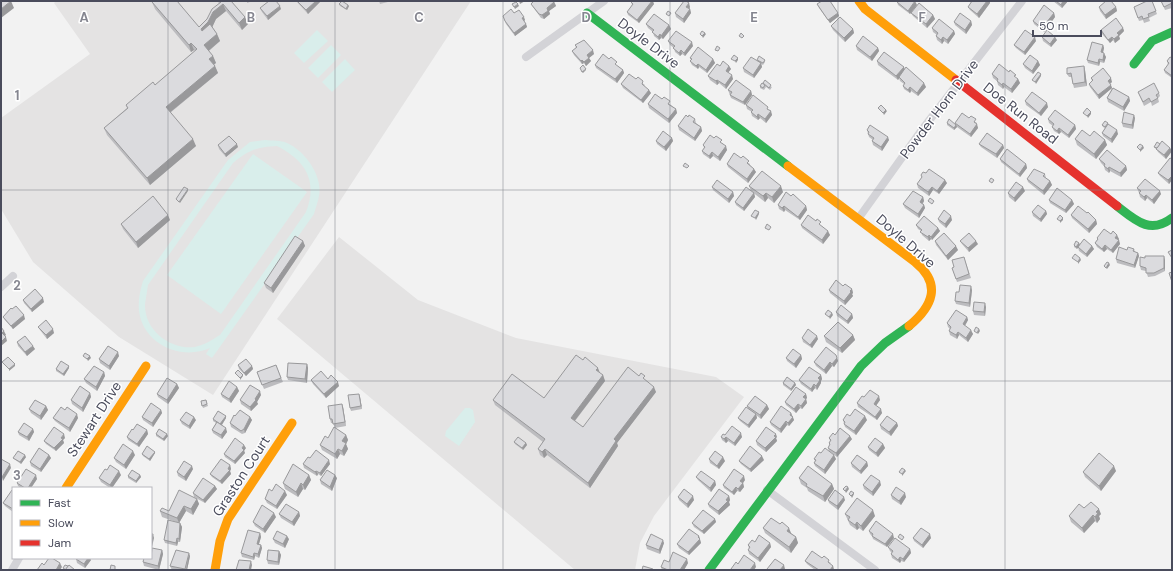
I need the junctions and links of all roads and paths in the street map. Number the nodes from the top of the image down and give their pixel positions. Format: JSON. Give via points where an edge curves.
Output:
{"nodes":[{"id":1,"x":604,"y":1,"type":"edge"},
{"id":2,"x":859,"y":1,"type":"edge"},
{"id":3,"x":1022,"y":1,"type":"edge"},
{"id":4,"x":587,"y":14,"type":"junction"},
{"id":5,"x":1172,"y":32,"type":"edge"},
{"id":6,"x":526,"y":57,"type":"dead end"},
{"id":7,"x":1134,"y":64,"type":"dead end"},
{"id":8,"x":958,"y":82,"type":"junction"},
{"id":9,"x":1172,"y":218,"type":"edge"},
{"id":10,"x":858,"y":219,"type":"junction"},
{"id":11,"x":13,"y":276,"type":"dead end"},
{"id":12,"x":1,"y":287,"type":"edge"},
{"id":13,"x":146,"y":366,"type":"dead end"},
{"id":14,"x":292,"y":423,"type":"dead end"},
{"id":15,"x":67,"y":487,"type":"edge"},
{"id":16,"x":768,"y":490,"type":"junction"},
{"id":17,"x":19,"y":559,"type":"edge"},
{"id":18,"x":12,"y":570,"type":"edge"},
{"id":19,"x":215,"y":570,"type":"edge"},
{"id":20,"x":709,"y":570,"type":"edge"},
{"id":21,"x":875,"y":570,"type":"edge"}],
"edges":[{"from":1,"to":4,"type":"street"},
{"from":2,"to":8,"type":"street","name":"Doe Run Road","via":[[865,9]]},
{"from":3,"to":8,"type":"street","name":"Powder Horn Drive"},
{"from":4,"to":6,"type":"street"},
{"from":4,"to":10,"type":"street","name":"Doyle Drive"},
{"from":5,"to":7,"type":"street","via":[[1152,41]]},
{"from":8,"to":9,"type":"street","name":"Doe Run Road","via":[[1142,224],[1151,227],[1161,226]]},
{"from":8,"to":10,"type":"street","name":"Powder Horn Drive"},
{"from":10,"to":16,"type":"street","name":"Doyle Drive","via":[[927,275],[932,285],[931,300],[921,314],[861,366]]},
{"from":11,"to":12,"type":"street"},
{"from":13,"to":15,"type":"street","name":"Stewart Drive"},
{"from":14,"to":19,"type":"street","name":"Graston Court","via":[[228,519],[220,541]]},
{"from":16,"to":20,"type":"street","name":"Doyle Drive"},
{"from":16,"to":21,"type":"street"},
{"from":17,"to":18,"type":"street"}]}
